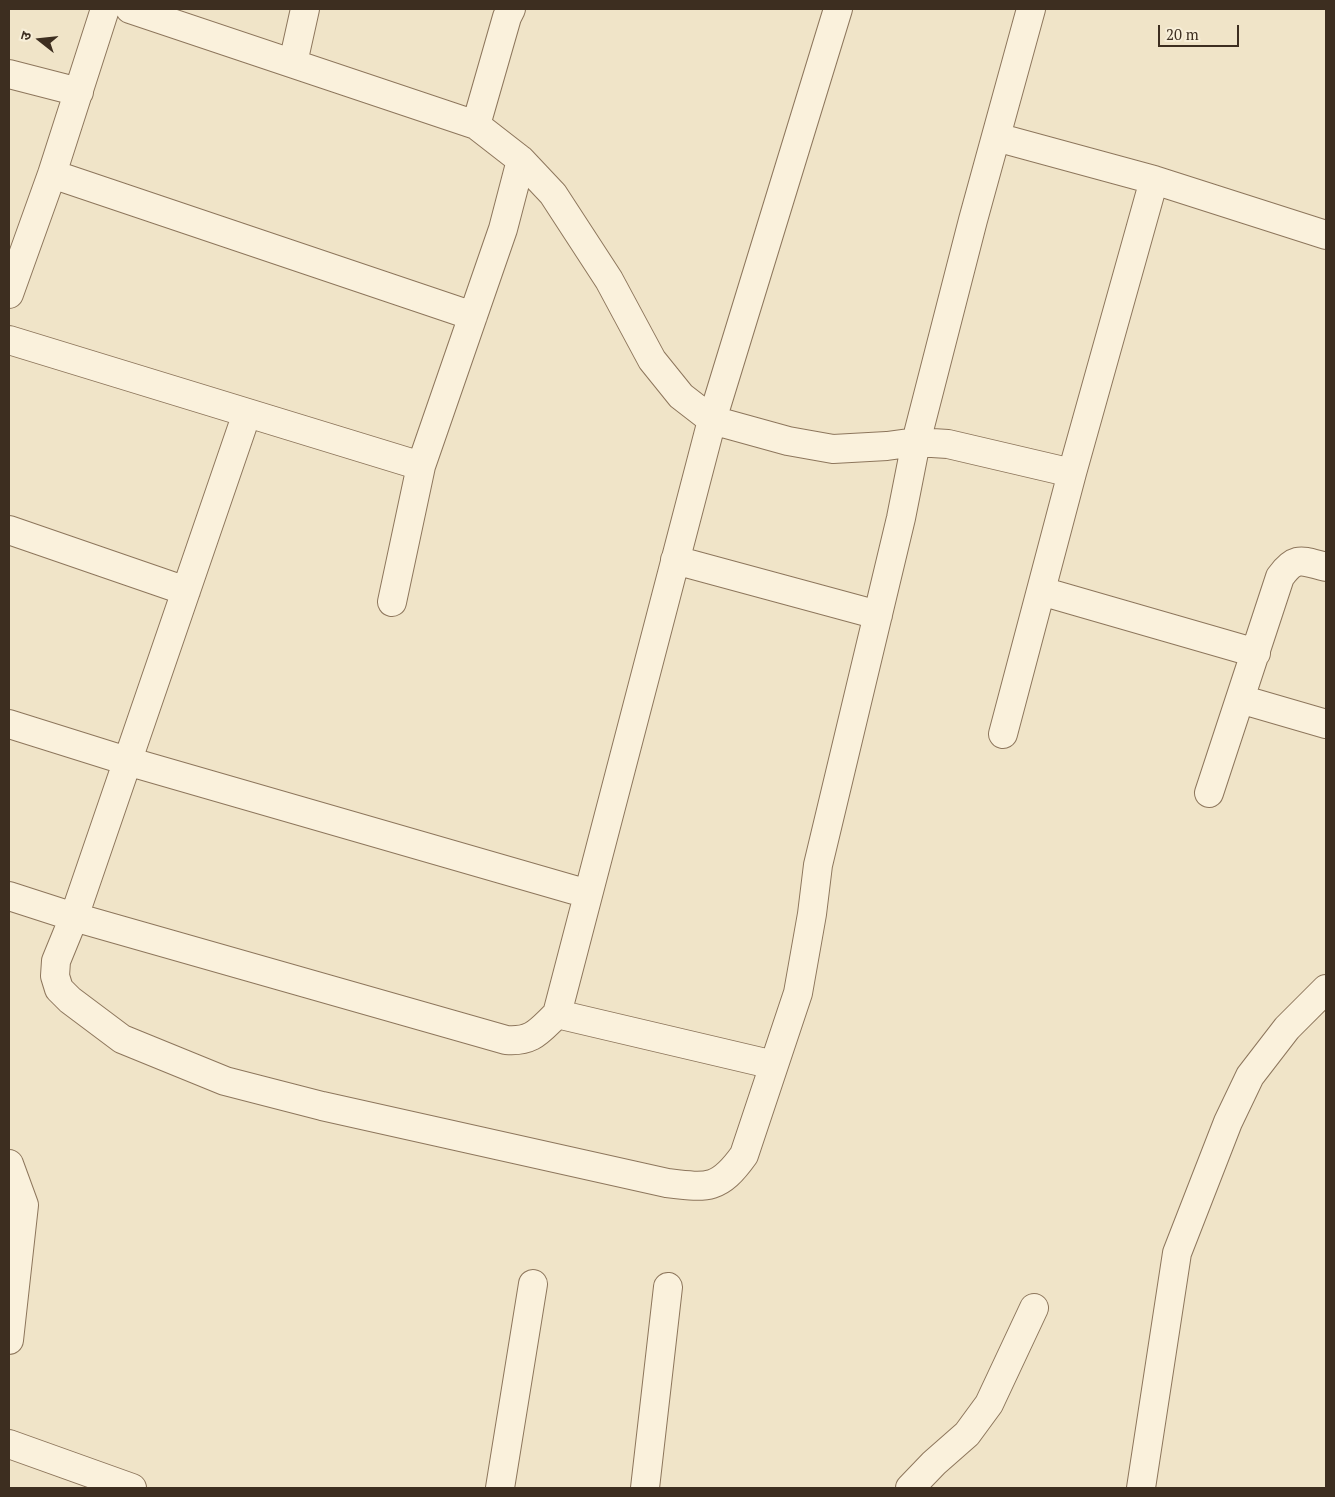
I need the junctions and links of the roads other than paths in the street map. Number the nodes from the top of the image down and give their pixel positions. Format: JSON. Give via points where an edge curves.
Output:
{"nodes":[{"id":1,"x":105,"y":9,"type":"edge"},
{"id":2,"x":130,"y":9,"type":"edge"},
{"id":3,"x":305,"y":9,"type":"edge"},
{"id":4,"x":511,"y":9,"type":"edge"},
{"id":5,"x":838,"y":9,"type":"edge"},
{"id":6,"x":1031,"y":9,"type":"edge"},
{"id":7,"x":292,"y":63,"type":"junction"},
{"id":8,"x":9,"y":74,"type":"edge"},
{"id":9,"x":79,"y":92,"type":"junction"},
{"id":10,"x":476,"y":125,"type":"junction"},
{"id":11,"x":996,"y":137,"type":"junction"},
{"id":12,"x":521,"y":160,"type":"junction"},
{"id":13,"x":52,"y":174,"type":"junction"},
{"id":14,"x":1154,"y":180,"type":"junction"},
{"id":15,"x":1326,"y":235,"type":"edge"},
{"id":16,"x":13,"y":266,"type":"edge"},
{"id":17,"x":9,"y":294,"type":"edge"},
{"id":18,"x":473,"y":316,"type":"junction"},
{"id":19,"x":9,"y":340,"type":"edge"},
{"id":20,"x":247,"y":413,"type":"junction"},
{"id":21,"x":712,"y":420,"type":"junction"},
{"id":22,"x":916,"y":442,"type":"junction"},
{"id":23,"x":421,"y":466,"type":"junction"},
{"id":24,"x":1072,"y":473,"type":"junction"},
{"id":25,"x":9,"y":530,"type":"edge"},
{"id":26,"x":675,"y":560,"type":"junction"},
{"id":27,"x":1326,"y":567,"type":"edge"},
{"id":28,"x":1040,"y":591,"type":"junction"},
{"id":29,"x":186,"y":592,"type":"junction"},
{"id":30,"x":392,"y":602,"type":"dead end"},
{"id":31,"x":878,"y":615,"type":"junction"},
{"id":32,"x":1256,"y":653,"type":"junction"},
{"id":33,"x":1240,"y":699,"type":"junction"},
{"id":34,"x":9,"y":724,"type":"edge"},
{"id":35,"x":1326,"y":724,"type":"edge"},
{"id":36,"x":1003,"y":734,"type":"dead end"},
{"id":37,"x":127,"y":761,"type":"junction"},
{"id":38,"x":1209,"y":793,"type":"dead end"},
{"id":39,"x":588,"y":894,"type":"junction"},
{"id":40,"x":9,"y":896,"type":"edge"},
{"id":41,"x":74,"y":917,"type":"junction"},
{"id":42,"x":1326,"y":989,"type":"edge"},
{"id":43,"x":557,"y":1014,"type":"junction"},
{"id":44,"x":774,"y":1065,"type":"junction"},
{"id":45,"x":9,"y":1164,"type":"edge"},
{"id":46,"x":533,"y":1284,"type":"dead end"},
{"id":47,"x":668,"y":1287,"type":"dead end"},
{"id":48,"x":1034,"y":1308,"type":"dead end"},
{"id":49,"x":9,"y":1340,"type":"edge"},
{"id":50,"x":9,"y":1444,"type":"edge"},
{"id":51,"x":132,"y":1488,"type":"edge"},
{"id":52,"x":500,"y":1488,"type":"edge"},
{"id":53,"x":645,"y":1488,"type":"edge"},
{"id":54,"x":910,"y":1488,"type":"edge"},
{"id":55,"x":1141,"y":1488,"type":"edge"}],
"edges":[{"from":1,"to":9,"type":"street"},
{"from":2,"to":7,"type":"street"},
{"from":3,"to":7,"type":"street"},
{"from":4,"to":10,"type":"street"},
{"from":5,"to":21,"type":"street"},
{"from":6,"to":11,"type":"street"},
{"from":7,"to":10,"type":"street"},
{"from":8,"to":9,"type":"street"},
{"from":9,"to":13,"type":"street"},
{"from":10,"to":12,"type":"street"},
{"from":11,"to":14,"type":"street"},
{"from":11,"to":22,"type":"street"},
{"from":12,"to":18,"type":"street","via":[[504,229]]},
{"from":12,"to":21,"type":"street","via":[[553,194],[609,280],[652,360],[681,396]]},
{"from":13,"to":16,"type":"street"},
{"from":13,"to":18,"type":"street"},
{"from":14,"to":15,"type":"street"},
{"from":14,"to":24,"type":"street"},
{"from":16,"to":17,"type":"street"},
{"from":18,"to":23,"type":"street"},
{"from":19,"to":20,"type":"street"},
{"from":20,"to":23,"type":"street"},
{"from":20,"to":29,"type":"street"},
{"from":21,"to":22,"type":"street","via":[[833,449]]},
{"from":21,"to":26,"type":"street"},
{"from":22,"to":24,"type":"street","via":[[948,444]]},
{"from":22,"to":31,"type":"street"},
{"from":23,"to":30,"type":"street"},
{"from":24,"to":28,"type":"street"},
{"from":25,"to":29,"type":"street"},
{"from":26,"to":31,"type":"street"},
{"from":26,"to":39,"type":"street"},
{"from":27,"to":32,"type":"street","via":[[1303,561],[1289,565],[1280,577]]},
{"from":28,"to":32,"type":"street"},
{"from":28,"to":36,"type":"street"},
{"from":29,"to":37,"type":"street"},
{"from":31,"to":44,"type":"street","via":[[818,865],[798,993]]},
{"from":32,"to":33,"type":"street"},
{"from":33,"to":35,"type":"street"},
{"from":33,"to":38,"type":"street"},
{"from":34,"to":37,"type":"street"},
{"from":37,"to":39,"type":"street"},
{"from":37,"to":41,"type":"street"},
{"from":39,"to":43,"type":"street"},
{"from":40,"to":41,"type":"street"},
{"from":41,"to":43,"type":"street","via":[[506,1040],[528,1038]]},
{"from":41,"to":44,"type":"street","via":[[56,961],[55,976],[59,989],[122,1039],[225,1081],[322,1106],[667,1183],[696,1187],[712,1184],[732,1171],[744,1155]]},
{"from":42,"to":55,"type":"street","via":[[1287,1028],[1250,1076],[1228,1122],[1177,1253]]},
{"from":43,"to":44,"type":"street"},
{"from":45,"to":49,"type":"street","via":[[24,1205]]},
{"from":46,"to":52,"type":"street"},
{"from":47,"to":53,"type":"street"},
{"from":48,"to":54,"type":"street","via":[[988,1404],[967,1434]]},
{"from":50,"to":51,"type":"street"}]}
